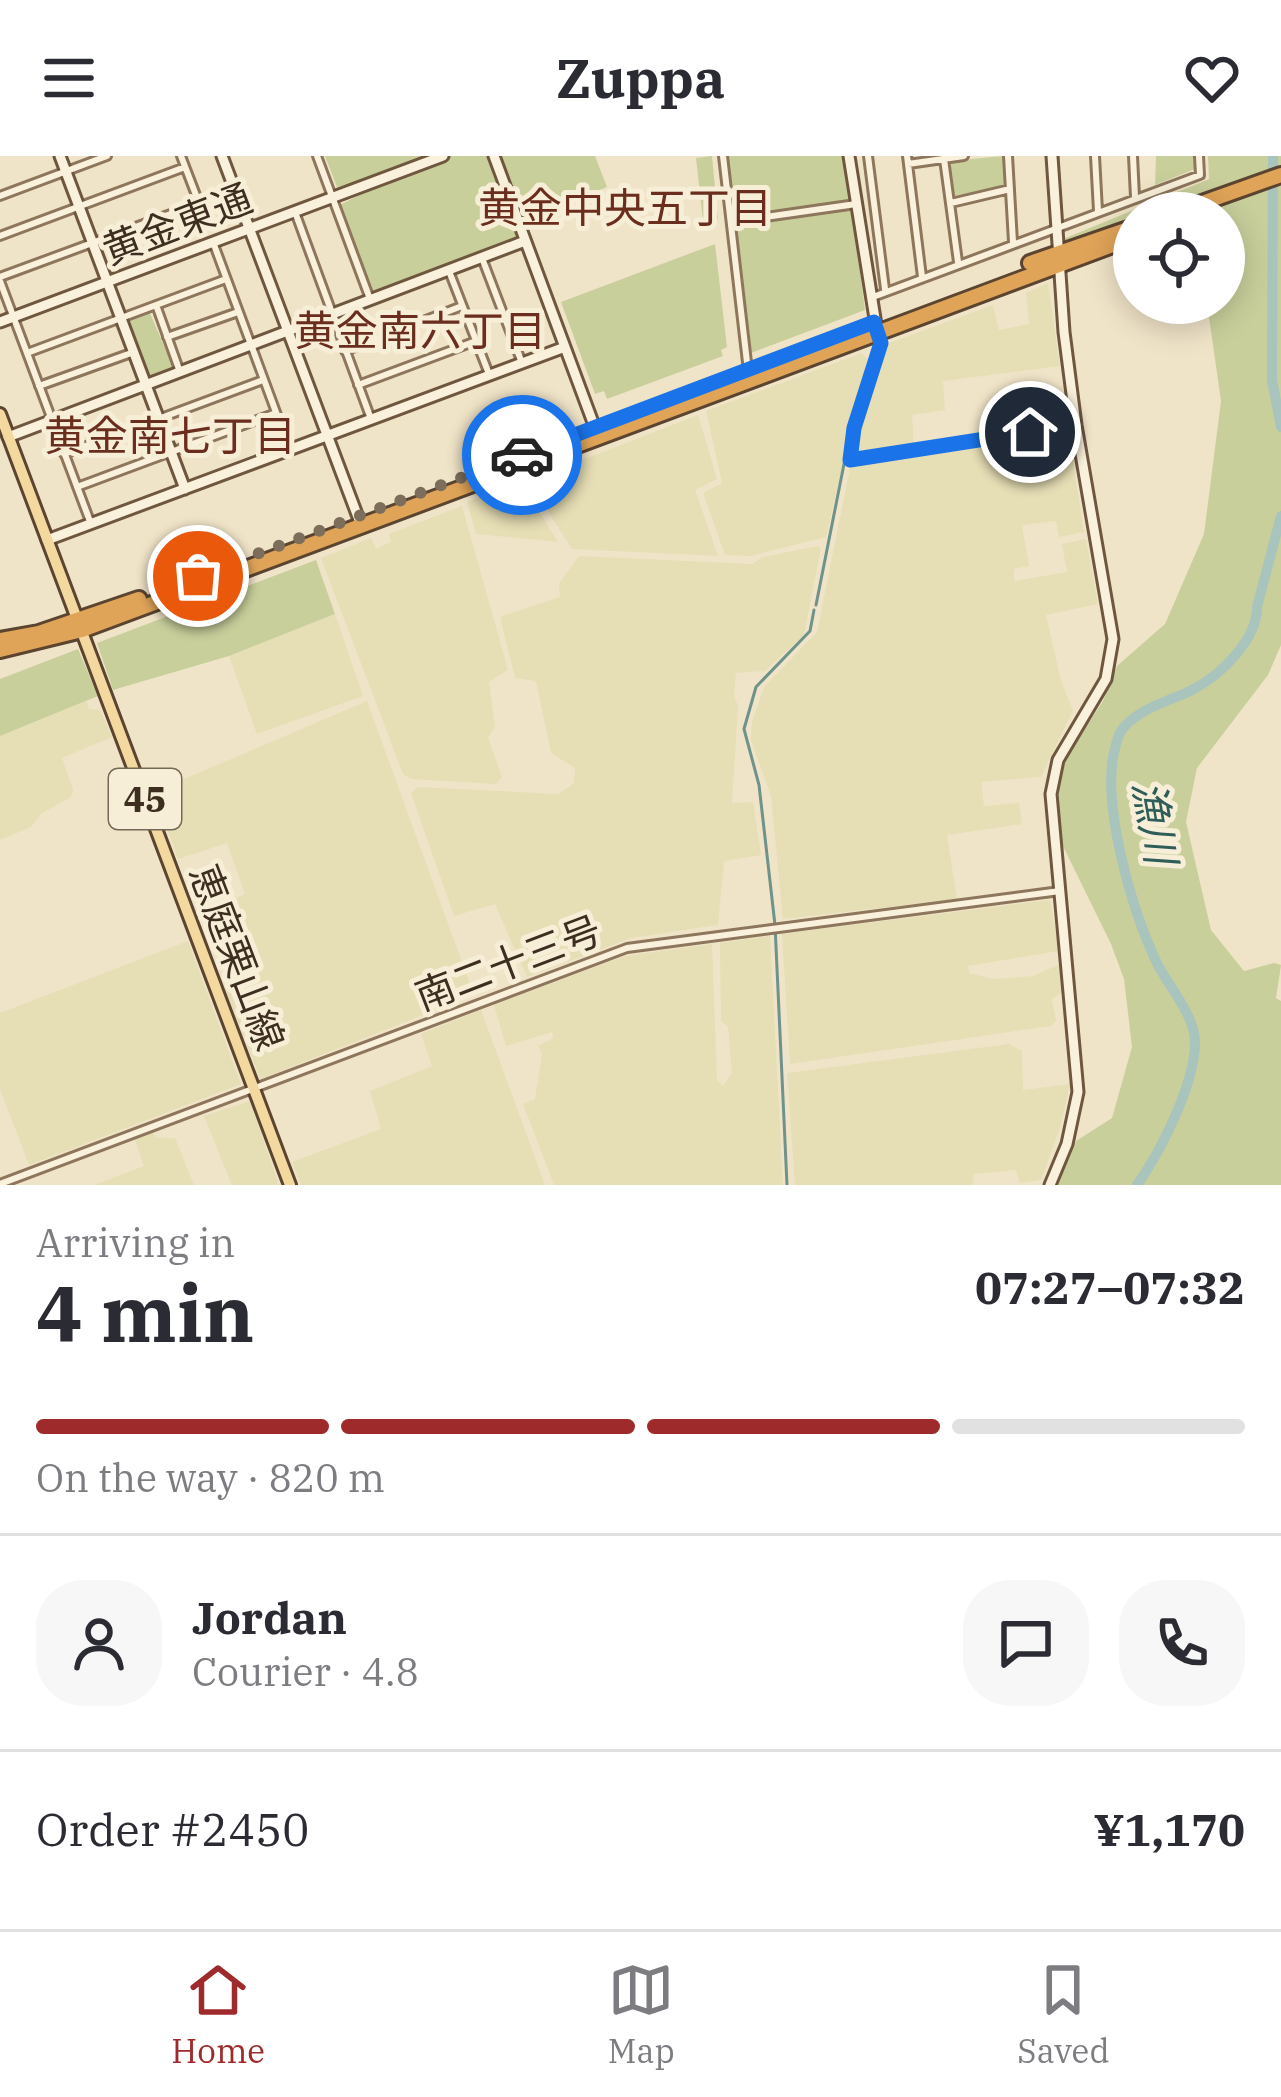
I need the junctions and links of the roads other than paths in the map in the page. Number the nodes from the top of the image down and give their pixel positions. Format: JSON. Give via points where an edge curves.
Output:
{"nodes":[{"id":1,"x":60,"y":156,"type":"edge"},
{"id":2,"x":107,"y":156,"type":"edge"},
{"id":3,"x":181,"y":156,"type":"edge"},
{"id":4,"x":222,"y":156,"type":"edge"},
{"id":5,"x":317,"y":156,"type":"edge"},
{"id":6,"x":443,"y":156,"type":"edge"},
{"id":7,"x":494,"y":156,"type":"edge"},
{"id":8,"x":723,"y":156,"type":"edge"},
{"id":9,"x":849,"y":156,"type":"edge"},
{"id":10,"x":868,"y":156,"type":"edge"},
{"id":11,"x":964,"y":156,"type":"edge"},
{"id":12,"x":1008,"y":156,"type":"edge"},
{"id":13,"x":1052,"y":156,"type":"edge"},
{"id":14,"x":1095,"y":156,"type":"edge"},
{"id":15,"x":1133,"y":156,"type":"edge"},
{"id":16,"x":1199,"y":156,"type":"edge"},
{"id":17,"x":944,"y":159,"type":"edge"},
{"id":18,"x":907,"y":160,"type":"edge"},
{"id":19,"x":185,"y":167,"type":"junction"},
{"id":20,"x":66,"y":172,"type":"junction"},
{"id":21,"x":1281,"y":180,"type":"edge"},
{"id":22,"x":1010,"y":189,"type":"junction"},
{"id":23,"x":235,"y":190,"type":"junction"},
{"id":24,"x":1135,"y":192,"type":"edge"},
{"id":25,"x":1150,"y":192,"type":"edge"},
{"id":26,"x":1245,"y":193,"type":"edge"},
{"id":27,"x":0,"y":196,"type":"edge"},
{"id":28,"x":333,"y":197,"type":"junction"},
{"id":29,"x":199,"y":203,"type":"junction"},
{"id":30,"x":951,"y":203,"type":"junction"},
{"id":31,"x":856,"y":204,"type":"junction"},
{"id":32,"x":1113,"y":205,"type":"edge"},
{"id":33,"x":80,"y":208,"type":"junction"},
{"id":34,"x":1098,"y":211,"type":"junction"},
{"id":35,"x":295,"y":212,"type":"junction"},
{"id":36,"x":731,"y":222,"type":"junction"},
{"id":37,"x":1056,"y":226,"type":"junction"},
{"id":38,"x":249,"y":229,"type":"junction"},
{"id":39,"x":1113,"y":235,"type":"edge"},
{"id":40,"x":0,"y":236,"type":"edge"},
{"id":41,"x":92,"y":242,"type":"junction"},
{"id":42,"x":213,"y":242,"type":"junction"},
{"id":43,"x":525,"y":242,"type":"junction"},
{"id":44,"x":1013,"y":243,"type":"junction"},
{"id":45,"x":1113,"y":243,"type":"edge"},
{"id":46,"x":482,"y":257,"type":"junction"},
{"id":47,"x":1058,"y":258,"type":"junction"},
{"id":48,"x":958,"y":263,"type":"junction"},
{"id":49,"x":449,"y":271,"type":"junction"},
{"id":50,"x":922,"y":277,"type":"junction"},
{"id":51,"x":0,"y":279,"type":"edge"},
{"id":52,"x":226,"y":279,"type":"junction"},
{"id":53,"x":107,"y":282,"type":"junction"},
{"id":54,"x":886,"y":291,"type":"junction"},
{"id":55,"x":870,"y":299,"type":"junction"},
{"id":56,"x":371,"y":300,"type":"junction"},
{"id":57,"x":156,"y":305,"type":"junction"},
{"id":58,"x":462,"y":306,"type":"junction"},
{"id":59,"x":238,"y":312,"type":"junction"},
{"id":60,"x":331,"y":316,"type":"junction"},
{"id":61,"x":14,"y":317,"type":"junction"},
{"id":62,"x":121,"y":318,"type":"junction"},
{"id":63,"x":0,"y":322,"type":"edge"},
{"id":64,"x":876,"y":327,"type":"junction"},
{"id":65,"x":288,"y":332,"type":"junction"},
{"id":66,"x":167,"y":338,"type":"junction"},
{"id":67,"x":476,"y":341,"type":"junction"},
{"id":68,"x":250,"y":346,"type":"junction"},
{"id":69,"x":565,"y":347,"type":"junction"},
{"id":70,"x":345,"y":351,"type":"junction"},
{"id":71,"x":134,"y":352,"type":"junction"},
{"id":72,"x":27,"y":353,"type":"junction"},
{"id":73,"x":522,"y":363,"type":"junction"},
{"id":74,"x":748,"y":371,"type":"junction"},
{"id":75,"x":180,"y":373,"type":"junction"},
{"id":76,"x":489,"y":375,"type":"junction"},
{"id":77,"x":263,"y":380,"type":"junction"},
{"id":78,"x":146,"y":385,"type":"junction"},
{"id":79,"x":358,"y":385,"type":"junction"},
{"id":80,"x":39,"y":386,"type":"junction"},
{"id":81,"x":276,"y":413,"type":"junction"},
{"id":82,"x":0,"y":414,"type":"edge"},
{"id":83,"x":159,"y":419,"type":"junction"},
{"id":84,"x":371,"y":419,"type":"junction"},
{"id":85,"x":51,"y":421,"type":"junction"},
{"id":86,"x":1076,"y":425,"type":"junction"},
{"id":87,"x":597,"y":432,"type":"junction"},
{"id":88,"x":8,"y":436,"type":"junction"},
{"id":89,"x":327,"y":436,"type":"junction"},
{"id":90,"x":290,"y":450,"type":"junction"},
{"id":91,"x":172,"y":452,"type":"junction"},
{"id":92,"x":64,"y":454,"type":"junction"},
{"id":93,"x":77,"y":487,"type":"junction"},
{"id":94,"x":185,"y":489,"type":"junction"},
{"id":95,"x":359,"y":521,"type":"junction"},
{"id":96,"x":91,"y":524,"type":"junction"},
{"id":97,"x":47,"y":540,"type":"junction"},
{"id":98,"x":81,"y":625,"type":"junction"},
{"id":99,"x":0,"y":640,"type":"edge"},
{"id":100,"x":0,"y":650,"type":"edge"},
{"id":101,"x":1060,"y":891,"type":"junction"},
{"id":102,"x":254,"y":1088,"type":"junction"},
{"id":103,"x":0,"y":1184,"type":"edge"},
{"id":104,"x":290,"y":1185,"type":"edge"},
{"id":105,"x":1050,"y":1185,"type":"edge"}],
"edges":[{"from":1,"to":20,"type":"street"},
{"from":2,"to":20,"type":"street"},
{"from":3,"to":19,"type":"street"},
{"from":4,"to":23,"type":"street"},
{"from":5,"to":28,"type":"street"},
{"from":6,"to":28,"type":"street","name":"黄金東通"},
{"from":7,"to":43,"type":"street"},
{"from":8,"to":36,"type":"street"},
{"from":9,"to":31,"type":"street"},
{"from":10,"to":54,"type":"street"},
{"from":11,"to":17,"type":"street"},
{"from":12,"to":22,"type":"street"},
{"from":13,"to":37,"type":"street"},
{"from":14,"to":34,"type":"street"},
{"from":15,"to":24,"type":"street"},
{"from":16,"to":25,"type":"street","via":[[1200,175]]},
{"from":17,"to":18,"type":"street"},
{"from":17,"to":30,"type":"street"},
{"from":18,"to":50,"type":"street"},
{"from":19,"to":29,"type":"street"},
{"from":19,"to":33,"type":"street"},
{"from":20,"to":27,"type":"street"},
{"from":20,"to":33,"type":"street"},
{"from":21,"to":26,"type":"highway"},
{"from":22,"to":30,"type":"street"},
{"from":22,"to":44,"type":"street"},
{"from":23,"to":29,"type":"street"},
{"from":23,"to":38,"type":"street"},
{"from":28,"to":35,"type":"street","name":"黄金東通"},
{"from":28,"to":56,"type":"street"},
{"from":29,"to":41,"type":"street"},
{"from":30,"to":48,"type":"street"},
{"from":31,"to":36,"type":"street"},
{"from":31,"to":55,"type":"street"},
{"from":32,"to":34,"type":"street"},
{"from":33,"to":40,"type":"street"},
{"from":33,"to":41,"type":"street"},
{"from":34,"to":37,"type":"street"},
{"from":35,"to":38,"type":"street","name":"黄金東通"},
{"from":35,"to":60,"type":"street"},
{"from":36,"to":74,"type":"street"},
{"from":37,"to":44,"type":"street"},
{"from":37,"to":47,"type":"street"},
{"from":38,"to":42,"type":"street","name":"黄金東通"},
{"from":38,"to":65,"type":"street"},
{"from":39,"to":47,"type":"highway"},
{"from":41,"to":51,"type":"street"},
{"from":41,"to":53,"type":"street"},
{"from":42,"to":52,"type":"street"},
{"from":42,"to":53,"type":"street","name":"黄金東通"},
{"from":43,"to":46,"type":"street"},
{"from":43,"to":69,"type":"street"},
{"from":44,"to":48,"type":"street"},
{"from":45,"to":47,"type":"highway"},
{"from":46,"to":49,"type":"street"},
{"from":46,"to":73,"type":"street"},
{"from":47,"to":64,"type":"highway"},
{"from":47,"to":86,"type":"street"},
{"from":48,"to":50,"type":"street"},
{"from":49,"to":56,"type":"street"},
{"from":49,"to":58,"type":"street"},
{"from":50,"to":54,"type":"street"},
{"from":51,"to":61,"type":"street"},
{"from":52,"to":57,"type":"street"},
{"from":52,"to":59,"type":"street"},
{"from":53,"to":61,"type":"street","name":"黄金東通"},
{"from":53,"to":62,"type":"street"},
{"from":54,"to":55,"type":"street"},
{"from":55,"to":64,"type":"street"},
{"from":56,"to":60,"type":"street"},
{"from":57,"to":62,"type":"street"},
{"from":57,"to":66,"type":"street"},
{"from":58,"to":67,"type":"street"},
{"from":58,"to":70,"type":"street"},
{"from":59,"to":66,"type":"street"},
{"from":59,"to":68,"type":"street"},
{"from":60,"to":65,"type":"street"},
{"from":60,"to":70,"type":"street"},
{"from":61,"to":63,"type":"street","name":"黄金東通"},
{"from":61,"to":72,"type":"street"},
{"from":62,"to":71,"type":"street"},
{"from":62,"to":72,"type":"street"},
{"from":64,"to":74,"type":"highway"},
{"from":64,"to":86,"type":"street","via":[[881,343],[850,460]]},
{"from":64,"to":87,"type":"highway"},
{"from":65,"to":68,"type":"street"},
{"from":65,"to":89,"type":"street"},
{"from":66,"to":75,"type":"street"},
{"from":67,"to":76,"type":"street"},
{"from":67,"to":79,"type":"street"},
{"from":68,"to":75,"type":"street"},
{"from":68,"to":77,"type":"street"},
{"from":69,"to":73,"type":"street"},
{"from":69,"to":87,"type":"street"},
{"from":70,"to":79,"type":"street"},
{"from":71,"to":78,"type":"street"},
{"from":71,"to":80,"type":"street"},
{"from":72,"to":80,"type":"street"},
{"from":73,"to":76,"type":"street"},
{"from":74,"to":87,"type":"highway"},
{"from":75,"to":78,"type":"street"},
{"from":76,"to":84,"type":"street"},
{"from":77,"to":81,"type":"street"},
{"from":77,"to":83,"type":"street"},
{"from":78,"to":83,"type":"street"},
{"from":78,"to":85,"type":"street"},
{"from":79,"to":84,"type":"street"},
{"from":80,"to":85,"type":"street"},
{"from":81,"to":90,"type":"street"},
{"from":81,"to":91,"type":"street"},
{"from":82,"to":88,"type":"main road","name":"恵庭栗山線","number":"45"},
{"from":83,"to":91,"type":"street"},
{"from":83,"to":92,"type":"street"},
{"from":84,"to":89,"type":"street"},
{"from":85,"to":88,"type":"street"},
{"from":85,"to":92,"type":"street"},
{"from":86,"to":101,"type":"street","via":[[1113,639],[1106,679],[1054,776]]},
{"from":87,"to":95,"type":"highway"},
{"from":88,"to":97,"type":"main road","name":"恵庭栗山線","number":"45"},
{"from":89,"to":90,"type":"street"},
{"from":89,"to":95,"type":"street"},
{"from":90,"to":94,"type":"street"},
{"from":91,"to":93,"type":"street"},
{"from":91,"to":94,"type":"street"},
{"from":92,"to":93,"type":"street"},
{"from":93,"to":96,"type":"street"},
{"from":94,"to":96,"type":"street"},
{"from":95,"to":98,"type":"highway"},
{"from":96,"to":97,"type":"street"},
{"from":97,"to":98,"type":"main road","name":"恵庭栗山線","number":"45"},
{"from":98,"to":99,"type":"highway"},
{"from":98,"to":100,"type":"highway"},
{"from":98,"to":102,"type":"main road","name":"恵庭栗山線","number":"45"},
{"from":101,"to":102,"type":"street","name":"南二十三号","via":[[627,948]]},
{"from":101,"to":105,"type":"street","via":[[1078,1092]]},
{"from":102,"to":103,"type":"street","name":"南二十三号"},
{"from":102,"to":104,"type":"main road","name":"恵庭栗山線","number":"45"}]}
